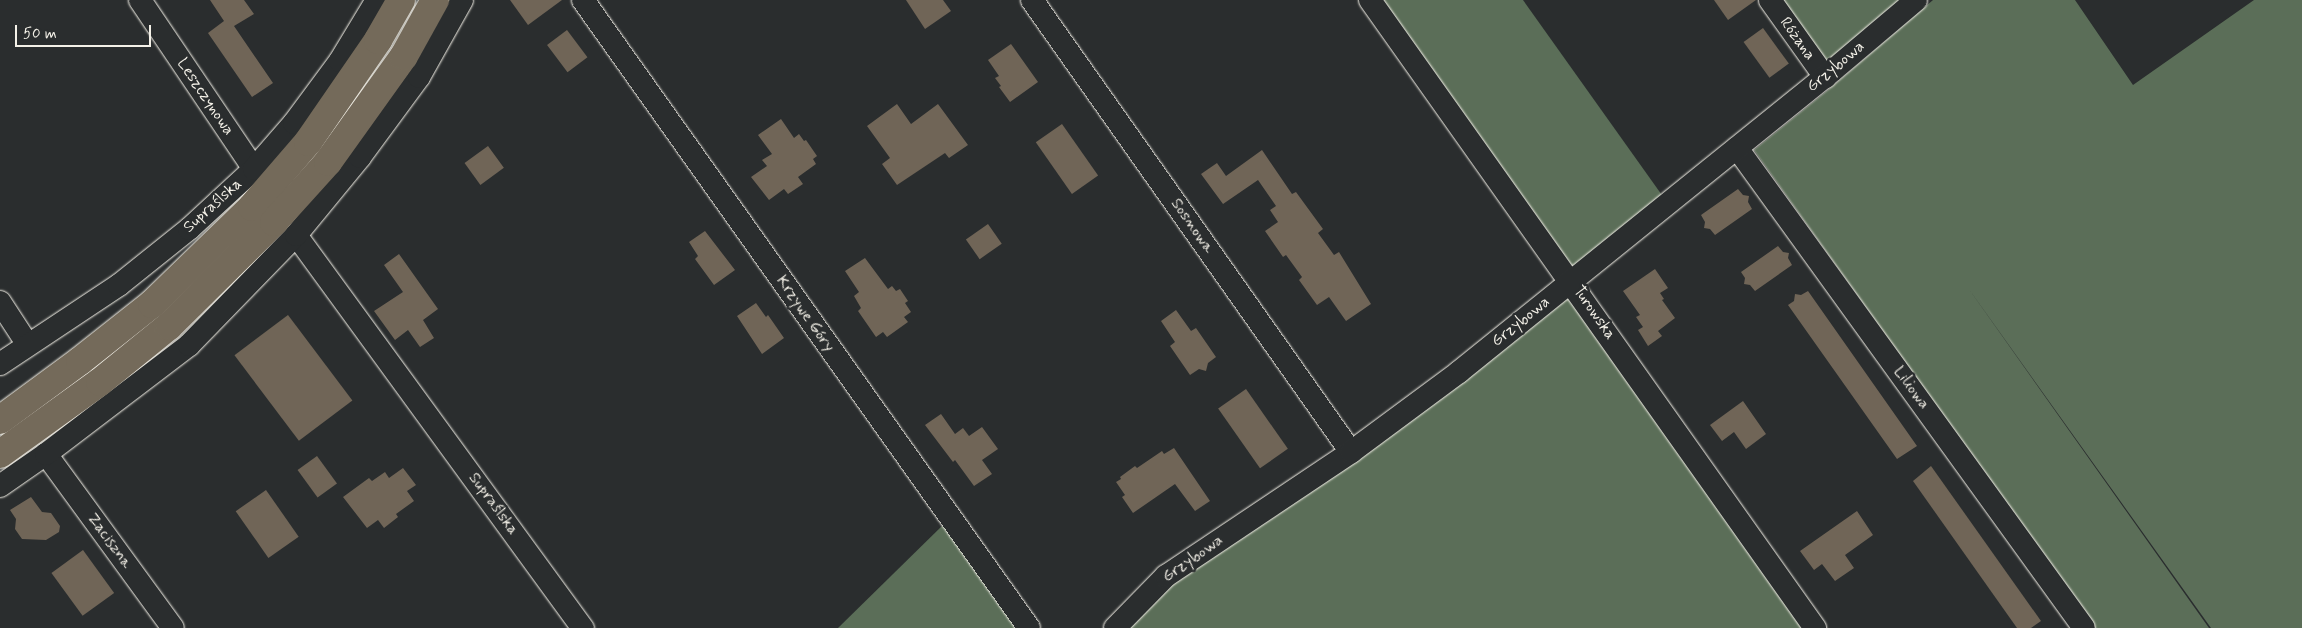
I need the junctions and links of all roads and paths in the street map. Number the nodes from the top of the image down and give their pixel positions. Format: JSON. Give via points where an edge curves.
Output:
{"nodes":[{"id":1,"x":140,"y":0,"type":"edge"},
{"id":2,"x":377,"y":0,"type":"edge"},
{"id":3,"x":401,"y":0,"type":"edge"},
{"id":4,"x":435,"y":0,"type":"edge"},
{"id":5,"x":462,"y":0,"type":"edge"},
{"id":6,"x":582,"y":0,"type":"edge"},
{"id":7,"x":1032,"y":0,"type":"edge"},
{"id":8,"x":1370,"y":0,"type":"edge"},
{"id":9,"x":1770,"y":0,"type":"edge"},
{"id":10,"x":1916,"y":0,"type":"edge"},
{"id":11,"x":1825,"y":77,"type":"junction"},
{"id":12,"x":1738,"y":148,"type":"junction"},
{"id":13,"x":254,"y":169,"type":"junction"},
{"id":14,"x":296,"y":235,"type":"junction"},
{"id":15,"x":1571,"y":282,"type":"junction"},
{"id":16,"x":0,"y":302,"type":"edge"},
{"id":17,"x":28,"y":345,"type":"junction"},
{"id":18,"x":0,"y":364,"type":"edge"},
{"id":19,"x":0,"y":420,"type":"edge"},
{"id":20,"x":1350,"y":452,"type":"junction"},
{"id":21,"x":0,"y":454,"type":"edge"},
{"id":22,"x":46,"y":454,"type":"junction"},
{"id":23,"x":0,"y":486,"type":"edge"},
{"id":24,"x":173,"y":628,"type":"edge"},
{"id":25,"x":583,"y":628,"type":"edge"},
{"id":26,"x":1029,"y":628,"type":"edge"},
{"id":27,"x":1115,"y":628,"type":"edge"},
{"id":28,"x":1815,"y":628,"type":"edge"},
{"id":29,"x":2084,"y":628,"type":"edge"}],
"edges":[{"from":1,"to":13,"type":"street","name":"Leszczynowa"},
{"from":2,"to":13,"type":"street","name":"Supraślska","via":[[340,61],[294,123]]},
{"from":3,"to":19,"type":"main road","via":[[378,40],[308,142],[252,207],[152,304]]},
{"from":4,"to":21,"type":"main road","via":[[404,56],[328,162],[274,222],[169,326],[100,382]]},
{"from":5,"to":14,"type":"street","via":[[419,77],[360,157]]},
{"from":6,"to":26,"type":"street","name":"Krzywe Góry"},
{"from":7,"to":20,"type":"street","name":"Sosnowa"},
{"from":8,"to":15,"type":"street","name":"Turowska"},
{"from":9,"to":11,"type":"street","name":"Różana"},
{"from":10,"to":11,"type":"street","name":"Grzybowa"},
{"from":11,"to":12,"type":"street","name":"Grzybowa"},
{"from":12,"to":15,"type":"street","name":"Grzybowa"},
{"from":12,"to":29,"type":"street","name":"Liliowa"},
{"from":13,"to":17,"type":"street","name":"Supraślska","via":[[119,285]]},
{"from":14,"to":22,"type":"street","via":[[189,345]]},
{"from":14,"to":25,"type":"street","name":"Supraślska"},
{"from":15,"to":20,"type":"street","name":"Grzybowa","via":[[1459,372]]},
{"from":15,"to":28,"type":"street","name":"Turowska"},
{"from":16,"to":17,"type":"street"},
{"from":17,"to":18,"type":"street","name":"Supraślska"},
{"from":20,"to":27,"type":"street","name":"Grzybowa","via":[[1166,576]]},
{"from":22,"to":23,"type":"street"},
{"from":22,"to":24,"type":"street","name":"Zaciszna"}]}
